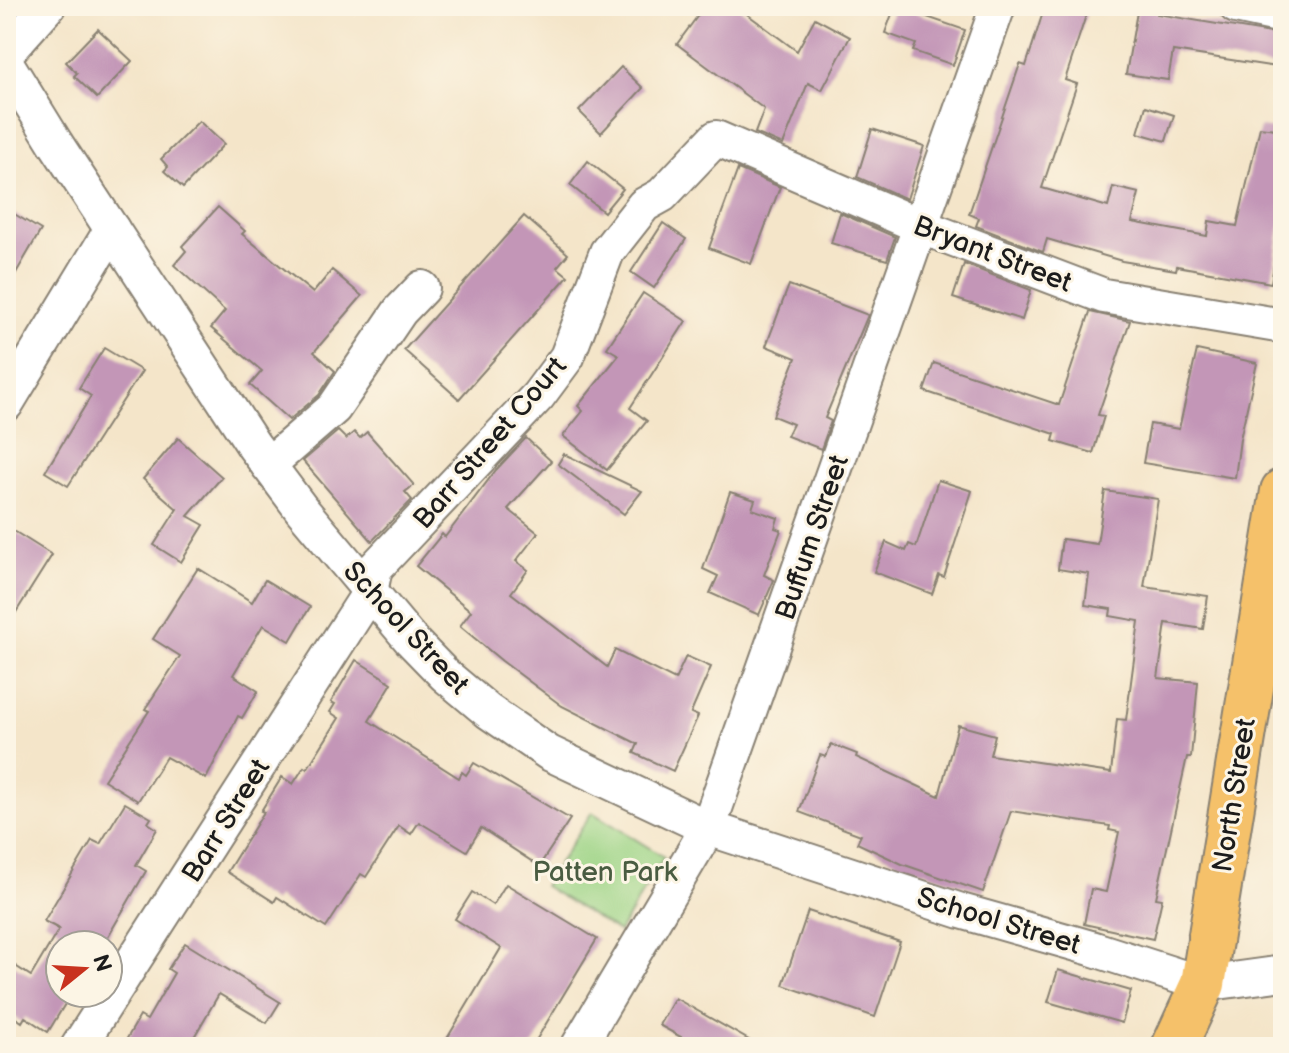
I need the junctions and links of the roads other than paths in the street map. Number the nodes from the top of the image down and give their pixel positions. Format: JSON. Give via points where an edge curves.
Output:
{"nodes":[{"id":1,"x":48,"y":6,"type":"edge"},
{"id":2,"x":998,"y":6,"type":"edge"},
{"id":3,"x":1236,"y":6,"type":"edge"},
{"id":4,"x":1283,"y":16,"type":"edge"},
{"id":5,"x":6,"y":53,"type":"edge"},
{"id":6,"x":6,"y":63,"type":"edge"},
{"id":7,"x":716,"y":138,"type":"joint"},
{"id":8,"x":920,"y":226,"type":"junction"},
{"id":9,"x":112,"y":229,"type":"junction"},
{"id":10,"x":422,"y":288,"type":"dead end"},
{"id":11,"x":1283,"y":326,"type":"edge"},
{"id":12,"x":6,"y":404,"type":"edge"},
{"id":13,"x":268,"y":465,"type":"junction"},
{"id":14,"x":1283,"y":491,"type":"edge"},
{"id":15,"x":370,"y":592,"type":"junction"},
{"id":16,"x":708,"y":828,"type":"junction"},
{"id":17,"x":1283,"y":973,"type":"edge"},
{"id":18,"x":1203,"y":984,"type":"junction"},
{"id":19,"x":1177,"y":1046,"type":"edge"},
{"id":20,"x":78,"y":1047,"type":"edge"},
{"id":21,"x":578,"y":1047,"type":"edge"}],
"edges":[{"from":1,"to":5,"type":"street"},
{"from":2,"to":8,"type":"street","name":"Buffum Street"},
{"from":3,"to":4,"type":"street"},
{"from":6,"to":9,"type":"street","name":"School Street"},
{"from":7,"to":8,"type":"street","name":"Bryant Street"},
{"from":7,"to":15,"type":"street","name":"Barr Street Court","via":[[626,225],[607,252],[567,357],[538,396],[375,568]]},
{"from":8,"to":11,"type":"street","name":"Bryant Street","via":[[1104,296]]},
{"from":8,"to":16,"type":"street","name":"Buffum Street"},
{"from":9,"to":12,"type":"street"},
{"from":9,"to":13,"type":"street","name":"School Street"},
{"from":10,"to":13,"type":"street","via":[[400,311],[334,408]]},
{"from":13,"to":15,"type":"street","name":"School Street"},
{"from":14,"to":18,"type":"highway","name":"North Street"},
{"from":15,"to":16,"type":"street","name":"School Street","via":[[445,675],[488,711],[549,753]]},
{"from":15,"to":20,"type":"street","name":"Barr Street"},
{"from":16,"to":18,"type":"street","name":"School Street"},
{"from":16,"to":21,"type":"street","name":"Buffum Street"},
{"from":17,"to":18,"type":"street"},
{"from":18,"to":19,"type":"highway","name":"North Street"}]}
